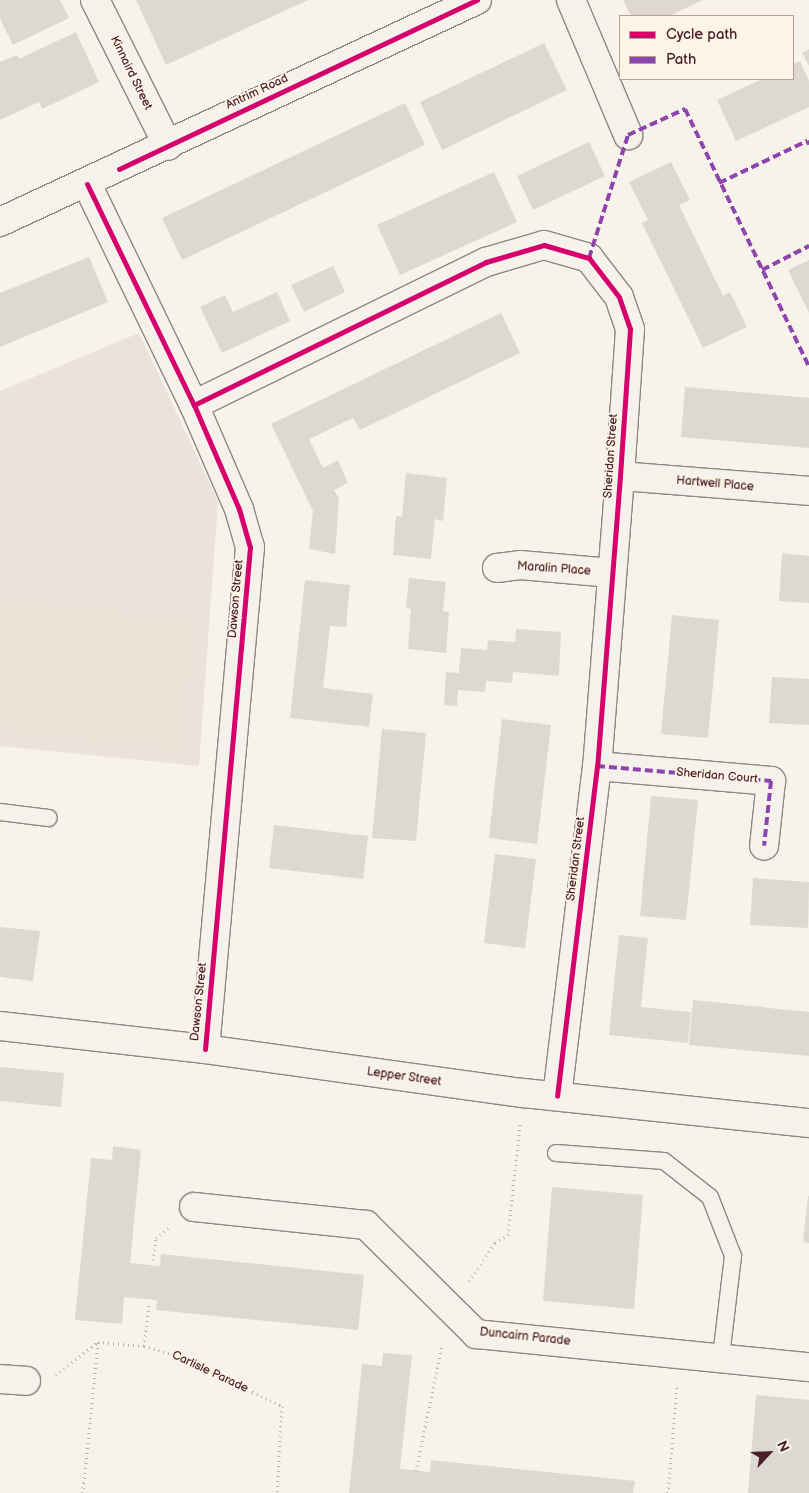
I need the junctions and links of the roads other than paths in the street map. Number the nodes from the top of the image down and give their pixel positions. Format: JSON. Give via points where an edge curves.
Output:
{"nodes":[{"id":1,"x":95,"y":0,"type":"edge"},
{"id":2,"x":477,"y":0,"type":"edge"},
{"id":3,"x":571,"y":0,"type":"edge"},
{"id":4,"x":628,"y":135,"type":"dead end"},
{"id":5,"x":168,"y":146,"type":"junction"},
{"id":6,"x":87,"y":184,"type":"junction"},
{"id":7,"x":0,"y":222,"type":"edge"},
{"id":8,"x":194,"y":405,"type":"junction"},
{"id":9,"x":620,"y":476,"type":"junction"},
{"id":10,"x":809,"y":491,"type":"edge"},
{"id":11,"x":497,"y":568,"type":"dead end"},
{"id":12,"x":612,"y":573,"type":"junction"},
{"id":13,"x":597,"y":766,"type":"junction"},
{"id":14,"x":0,"y":812,"type":"edge"},
{"id":15,"x":49,"y":818,"type":"dead end"},
{"id":16,"x":764,"y":846,"type":"dead end"},
{"id":17,"x":0,"y":1026,"type":"edge"},
{"id":18,"x":205,"y":1049,"type":"junction"},
{"id":19,"x":557,"y":1096,"type":"junction"},
{"id":20,"x":809,"y":1123,"type":"edge"},
{"id":21,"x":556,"y":1153,"type":"dead end"},
{"id":22,"x":194,"y":1207,"type":"road end"},
{"id":23,"x":721,"y":1357,"type":"junction"},
{"id":24,"x":809,"y":1367,"type":"edge"}],
"edges":[{"from":1,"to":5,"type":"street","name":"Kinnaird Street"},
{"from":2,"to":5,"type":"street","name":"Antrim Road"},
{"from":3,"to":4,"type":"street"},
{"from":5,"to":6,"type":"street","name":"Antrim Road"},
{"from":6,"to":7,"type":"street","name":"Antrim Road"},
{"from":6,"to":8,"type":"street","name":"Dawson Street"},
{"from":8,"to":9,"type":"street","name":"Sheridan Street","via":[[486,262],[544,245],[589,258],[619,297],[630,329]]},
{"from":8,"to":18,"type":"street","name":"Dawson Street","via":[[239,509],[250,546]]},
{"from":9,"to":10,"type":"street","name":"Hartwell Place"},
{"from":9,"to":12,"type":"street","name":"Sheridan Street"},
{"from":11,"to":12,"type":"street","name":"Maralin Place","via":[[520,564]]},
{"from":12,"to":13,"type":"street","name":"Sheridan Street"},
{"from":13,"to":16,"type":"street","name":"Sheridan Court","via":[[771,780]]},
{"from":13,"to":19,"type":"street","name":"Sheridan Street"},
{"from":14,"to":15,"type":"lane"},
{"from":17,"to":18,"type":"street","name":"Lepper Street"},
{"from":18,"to":19,"type":"street","name":"Lepper Street"},
{"from":19,"to":20,"type":"street","name":"Lepper Street"},
{"from":21,"to":23,"type":"lane","via":[[664,1161],[710,1196],[732,1256]]},
{"from":22,"to":23,"type":"street","name":"Duncairn Parade","via":[[366,1225],[476,1334]]},
{"from":23,"to":24,"type":"street","name":"Duncairn Parade"}]}
